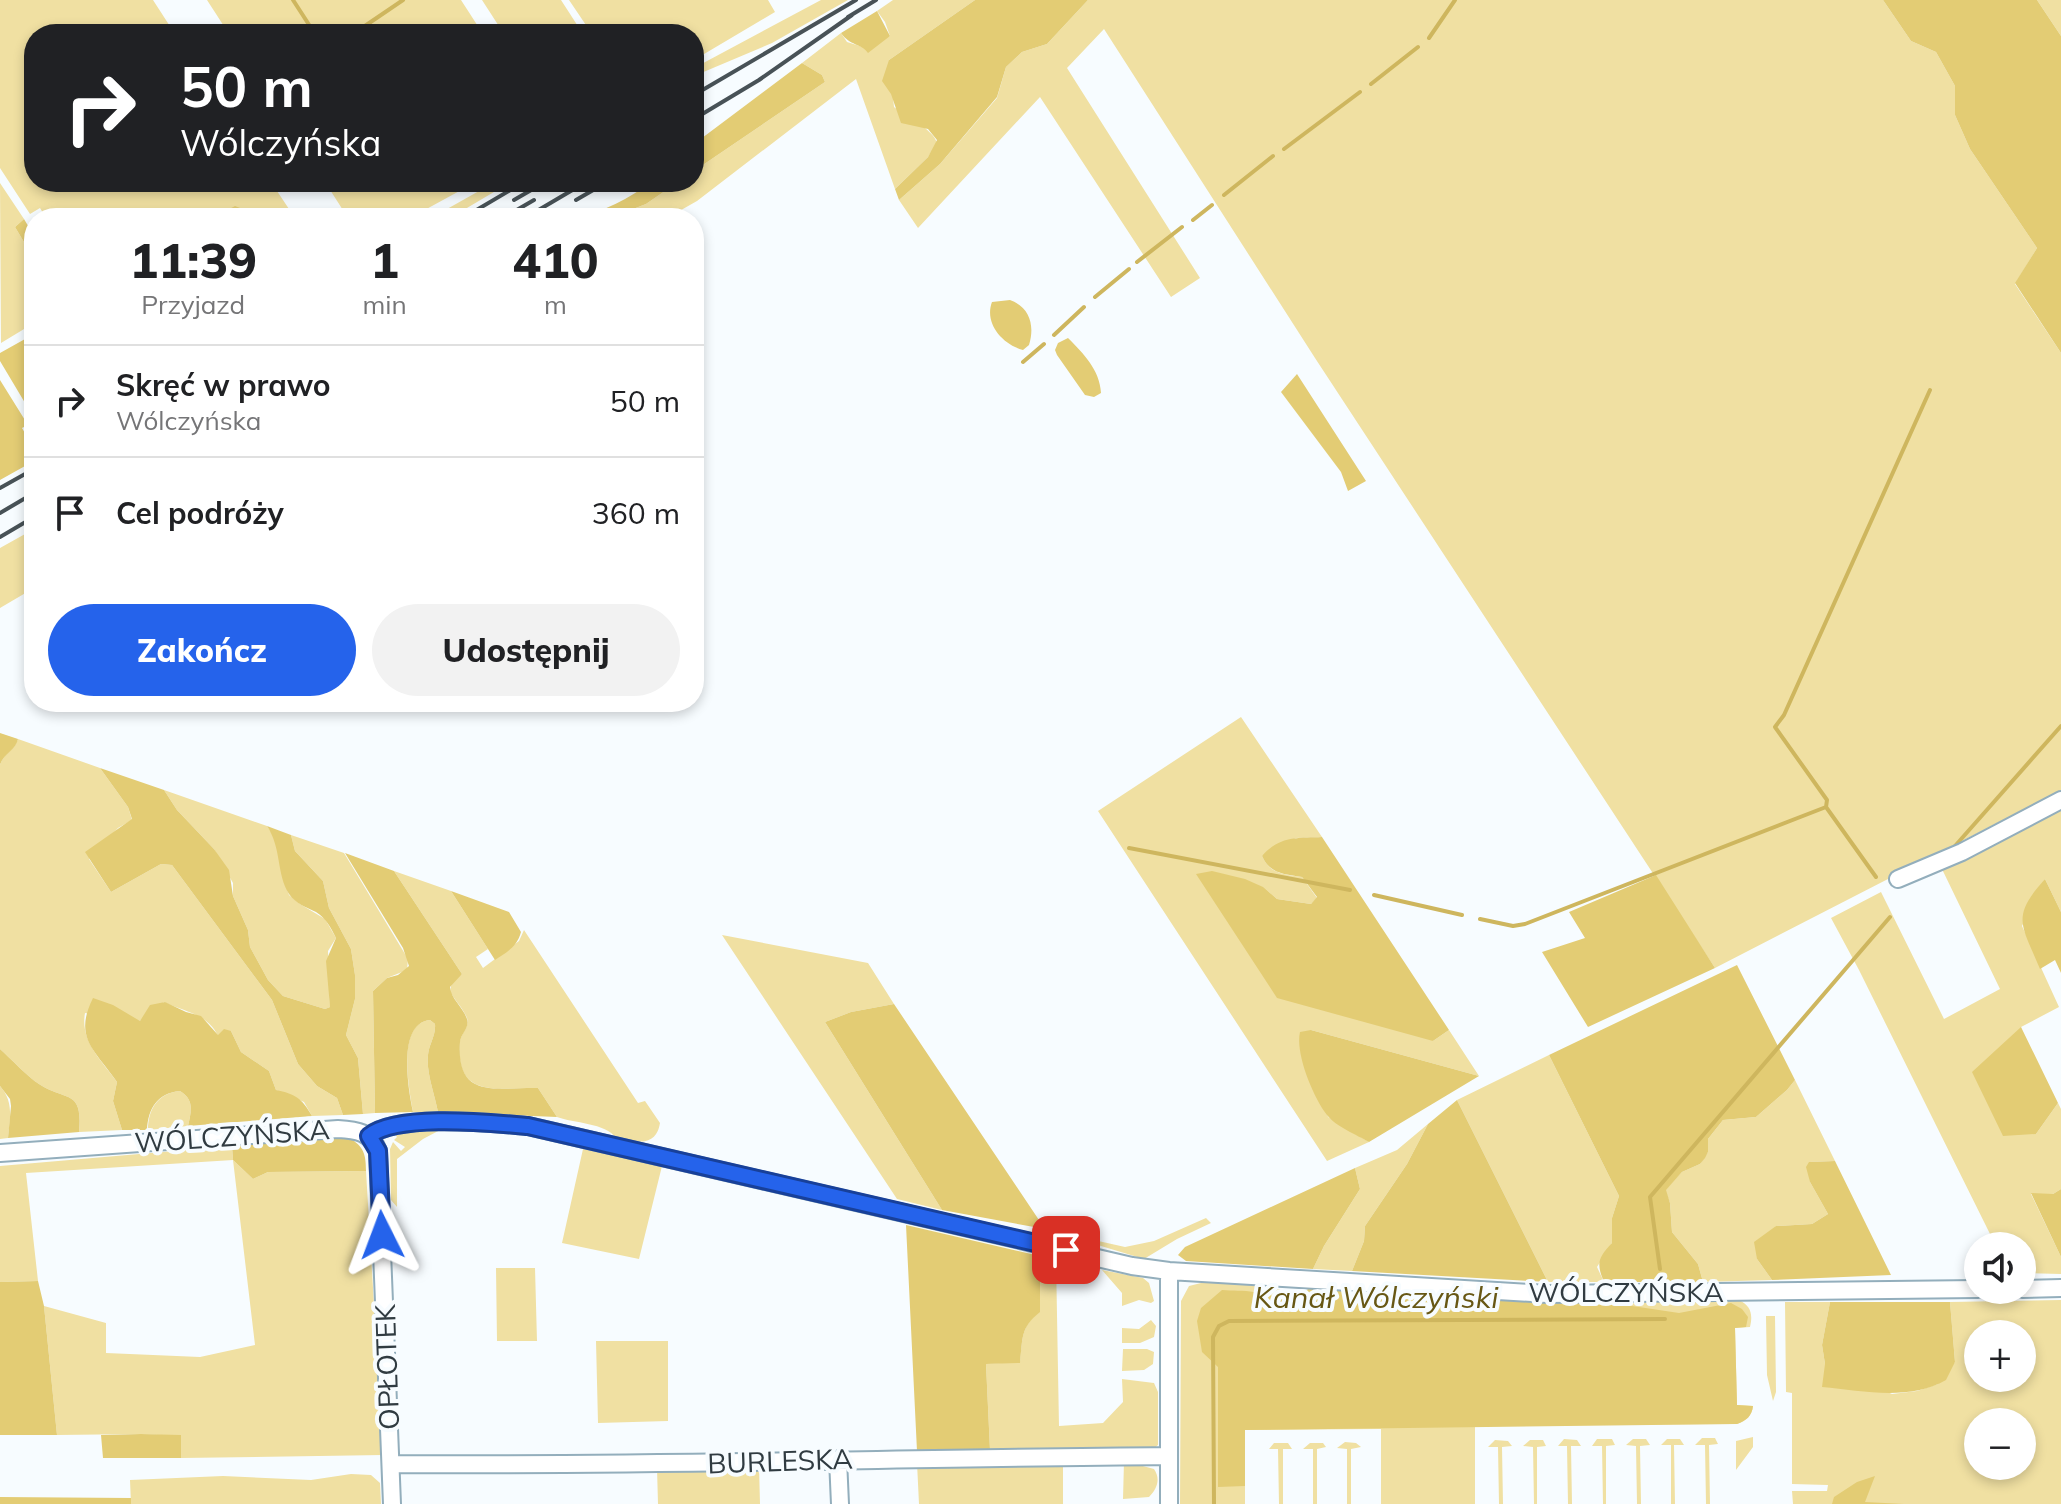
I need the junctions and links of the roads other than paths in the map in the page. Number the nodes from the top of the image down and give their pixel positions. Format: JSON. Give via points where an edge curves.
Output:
{"nodes":[{"id":1,"x":2061,"y":800,"type":"edge"},
{"id":2,"x":1898,"y":879,"type":"dead end"},
{"id":3,"x":369,"y":1136,"type":"junction"},
{"id":4,"x":0,"y":1153,"type":"edge"},
{"id":5,"x":1169,"y":1271,"type":"junction"},
{"id":6,"x":2061,"y":1288,"type":"edge"},
{"id":7,"x":1964,"y":1289,"type":"edge"},
{"id":8,"x":2036,"y":1289,"type":"edge"},
{"id":9,"x":1169,"y":1456,"type":"junction"},
{"id":10,"x":838,"y":1459,"type":"junction"},
{"id":11,"x":391,"y":1464,"type":"junction"},
{"id":12,"x":392,"y":1504,"type":"edge"},
{"id":13,"x":840,"y":1504,"type":"edge"},
{"id":14,"x":1169,"y":1504,"type":"edge"}],
"edges":[{"from":1,"to":2,"type":"street"},
{"from":3,"to":4,"type":"street","name":"WÓLCZYŃSKA","via":[[338,1129]]},
{"from":3,"to":5,"type":"street","name":"WÓLCZYŃSKA","via":[[391,1125],[528,1126]]},
{"from":3,"to":11,"type":"street","name":"OPŁOTEK","via":[[378,1151]]},
{"from":5,"to":7,"type":"street","name":"WÓLCZYŃSKA","via":[[1547,1294]]},
{"from":5,"to":9,"type":"street"},
{"from":6,"to":8,"type":"street"},
{"from":9,"to":10,"type":"street","name":"BURLESKA"},
{"from":9,"to":14,"type":"street"},
{"from":10,"to":11,"type":"street","name":"BURLESKA"},
{"from":10,"to":13,"type":"street"},
{"from":11,"to":12,"type":"street","name":"OPŁOTEK"}]}
